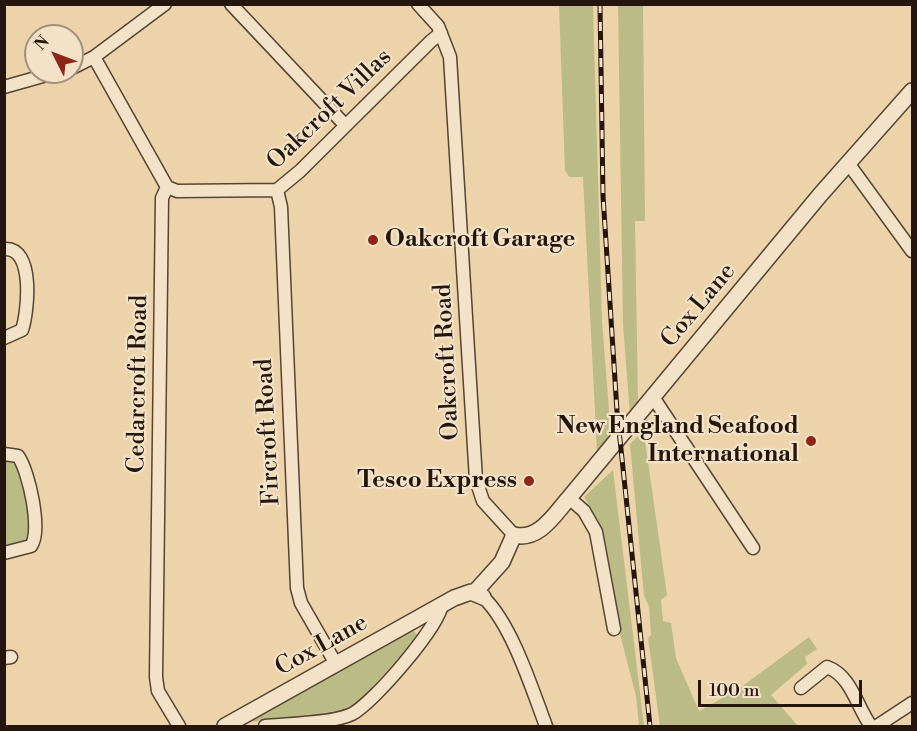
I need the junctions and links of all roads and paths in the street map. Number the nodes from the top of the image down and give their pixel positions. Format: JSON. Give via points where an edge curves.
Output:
{"nodes":[{"id":1,"x":165,"y":4,"type":"edge"},
{"id":2,"x":231,"y":4,"type":"edge"},
{"id":3,"x":418,"y":4,"type":"edge"},
{"id":4,"x":441,"y":33,"type":"junction"},
{"id":5,"x":94,"y":57,"type":"junction"},
{"id":6,"x":84,"y":62,"type":"edge"},
{"id":7,"x":24,"y":81,"type":"edge"},
{"id":8,"x":4,"y":87,"type":"edge"},
{"id":9,"x":912,"y":91,"type":"edge"},
{"id":10,"x":345,"y":125,"type":"junction"},
{"id":11,"x":848,"y":163,"type":"junction"},
{"id":12,"x":167,"y":187,"type":"junction"},
{"id":13,"x":277,"y":190,"type":"junction"},
{"id":14,"x":4,"y":249,"type":"edge"},
{"id":15,"x":912,"y":252,"type":"edge"},
{"id":16,"x":4,"y":338,"type":"edge"},
{"id":17,"x":653,"y":397,"type":"junction"},
{"id":18,"x":4,"y":454,"type":"edge"},
{"id":19,"x":569,"y":498,"type":"junction"},
{"id":20,"x":518,"y":536,"type":"junction"},
{"id":21,"x":753,"y":548,"type":"dead end"},
{"id":22,"x":4,"y":553,"type":"edge"},
{"id":23,"x":479,"y":595,"type":"junction"},
{"id":24,"x":442,"y":604,"type":"junction"},
{"id":25,"x":614,"y":629,"type":"dead end"},
{"id":26,"x":336,"y":664,"type":"junction"},
{"id":27,"x":801,"y":688,"type":"dead end"},
{"id":28,"x":912,"y":703,"type":"edge"},
{"id":29,"x":179,"y":726,"type":"edge"},
{"id":30,"x":225,"y":726,"type":"edge"},
{"id":31,"x":265,"y":726,"type":"edge"},
{"id":32,"x":546,"y":726,"type":"edge"},
{"id":33,"x":871,"y":726,"type":"edge"},
{"id":34,"x":878,"y":726,"type":"edge"}],
"edges":[{"from":1,"to":5,"type":"street"},
{"from":2,"to":10,"type":"street"},
{"from":3,"to":4,"type":"street","name":"Oakcroft Road"},
{"from":4,"to":10,"type":"street","name":"Oakcroft Villas"},
{"from":4,"to":20,"type":"street","name":"Oakcroft Road","via":[[450,57],[476,480],[483,501]]},
{"from":5,"to":6,"type":"street"},
{"from":5,"to":12,"type":"street"},
{"from":7,"to":8,"type":"street"},
{"from":9,"to":11,"type":"street","name":"Cox Lane"},
{"from":10,"to":13,"type":"street","name":"Oakcroft Villas"},
{"from":11,"to":15,"type":"street"},
{"from":11,"to":17,"type":"street","name":"Cox Lane"},
{"from":12,"to":13,"type":"street","name":"Oakcroft Villas","via":[[177,191]]},
{"from":12,"to":29,"type":"street","name":"Cedarcroft Road","via":[[162,198],[156,677],[158,691]]},
{"from":13,"to":26,"type":"street","name":"Fircroft Road","via":[[281,207],[297,588],[301,603]]},
{"from":14,"to":16,"type":"street","via":[[20,253],[25,262],[26,318],[22,330]]},
{"from":17,"to":19,"type":"street","name":"Cox Lane"},
{"from":17,"to":21,"type":"street"},
{"from":18,"to":22,"type":"street","via":[[18,456],[26,466],[36,531],[31,546]]},
{"from":19,"to":20,"type":"street","name":"Cox Lane","via":[[533,535]]},
{"from":19,"to":25,"type":"street","via":[[584,511],[596,532]]},
{"from":20,"to":23,"type":"street","via":[[509,568]]},
{"from":23,"to":24,"type":"street","name":"Cox Lane","via":[[463,594]]},
{"from":23,"to":32,"type":"street","via":[[496,612],[526,672]]},
{"from":24,"to":26,"type":"street","name":"Cox Lane"},
{"from":24,"to":31,"type":"street","via":[[436,622],[418,647],[352,714]]},
{"from":26,"to":30,"type":"street","name":"Cox Lane"},
{"from":27,"to":33,"type":"street","via":[[827,667],[834,670],[858,700],[861,714]]},
{"from":28,"to":34,"type":"street"}]}
